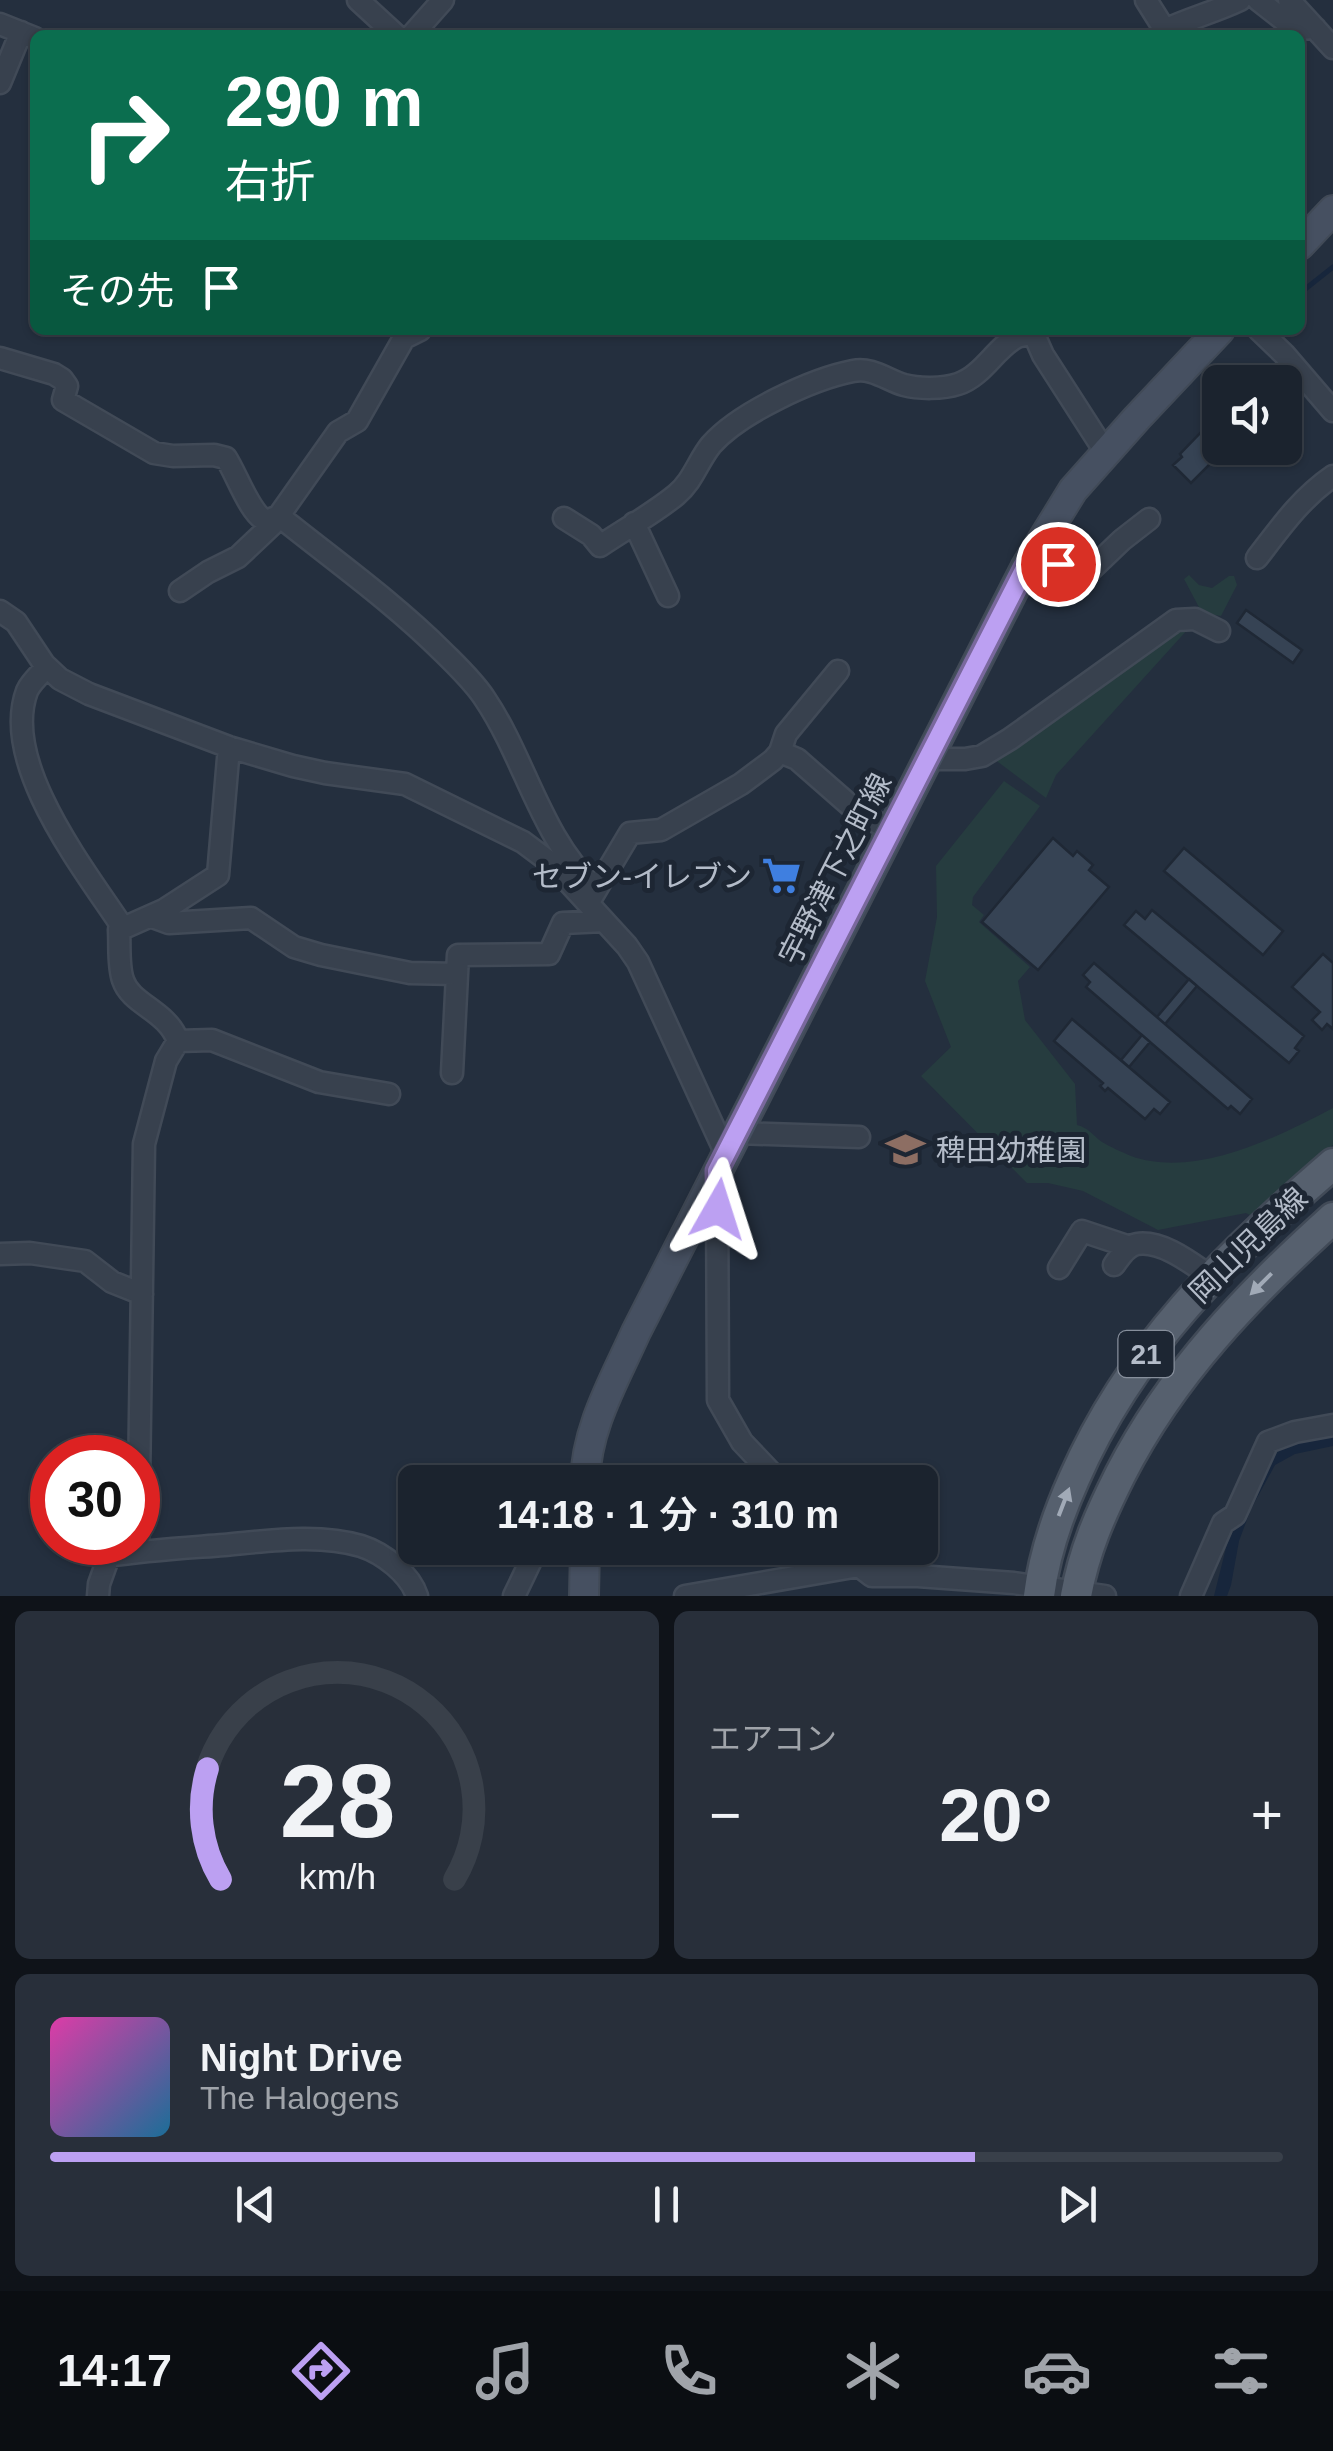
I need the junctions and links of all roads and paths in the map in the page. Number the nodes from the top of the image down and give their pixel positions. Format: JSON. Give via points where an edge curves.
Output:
{"nodes":[{"id":1,"x":358,"y":0,"type":"edge"},
{"id":2,"x":443,"y":0,"type":"edge"},
{"id":3,"x":1146,"y":0,"type":"edge"},
{"id":4,"x":1240,"y":0,"type":"edge"},
{"id":5,"x":1258,"y":0,"type":"edge"},
{"id":6,"x":1289,"y":0,"type":"edge"},
{"id":7,"x":0,"y":24,"type":"edge"},
{"id":8,"x":1314,"y":28,"type":"junction"},
{"id":9,"x":391,"y":30,"type":"edge"},
{"id":10,"x":416,"y":30,"type":"edge"},
{"id":11,"x":1164,"y":30,"type":"edge"},
{"id":12,"x":1171,"y":30,"type":"edge"},
{"id":13,"x":28,"y":35,"type":"edge"},
{"id":14,"x":1333,"y":48,"type":"edge"},
{"id":15,"x":0,"y":83,"type":"edge"},
{"id":16,"x":1333,"y":210,"type":"edge"},
{"id":17,"x":1305,"y":240,"type":"edge"},
{"id":18,"x":410,"y":335,"type":"edge"},
{"id":19,"x":1022,"y":335,"type":"edge"},
{"id":20,"x":1033,"y":335,"type":"edge"},
{"id":21,"x":1215,"y":335,"type":"edge"},
{"id":22,"x":1264,"y":335,"type":"edge"},
{"id":23,"x":0,"y":358,"type":"edge"},
{"id":24,"x":1333,"y":411,"type":"edge"},
{"id":25,"x":1106,"y":453,"type":"junction"},
{"id":26,"x":1333,"y":476,"type":"edge"},
{"id":27,"x":279,"y":516,"type":"junction"},
{"id":28,"x":564,"y":518,"type":"dead end"},
{"id":29,"x":1149,"y":519,"type":"dead end"},
{"id":30,"x":634,"y":523,"type":"junction"},
{"id":31,"x":1038,"y":548,"type":"junction"},
{"id":32,"x":1257,"y":558,"type":"dead end"},
{"id":33,"x":180,"y":590,"type":"dead end"},
{"id":34,"x":668,"y":596,"type":"dead end"},
{"id":35,"x":0,"y":611,"type":"edge"},
{"id":36,"x":1219,"y":631,"type":"dead end"},
{"id":37,"x":46,"y":666,"type":"junction"},
{"id":38,"x":838,"y":672,"type":"dead end"},
{"id":39,"x":229,"y":746,"type":"junction"},
{"id":40,"x":780,"y":752,"type":"junction"},
{"id":41,"x":928,"y":759,"type":"junction"},
{"id":42,"x":891,"y":831,"type":"junction"},
{"id":43,"x":592,"y":896,"type":"junction"},
{"id":44,"x":150,"y":916,"type":"junction"},
{"id":45,"x":604,"y":921,"type":"junction"},
{"id":46,"x":123,"y":928,"type":"junction"},
{"id":47,"x":458,"y":974,"type":"junction"},
{"id":48,"x":178,"y":1041,"type":"junction"},
{"id":49,"x":452,"y":1074,"type":"dead end"},
{"id":50,"x":388,"y":1094,"type":"dead end"},
{"id":51,"x":860,"y":1137,"type":"dead end"},
{"id":52,"x":727,"y":1153,"type":"junction"},
{"id":53,"x":1333,"y":1164,"type":"edge"},
{"id":54,"x":1333,"y":1218,"type":"edge"},
{"id":55,"x":1130,"y":1247,"type":"junction"},
{"id":56,"x":0,"y":1254,"type":"edge"},
{"id":57,"x":1114,"y":1265,"type":"dead end"},
{"id":58,"x":1059,"y":1268,"type":"dead end"},
{"id":59,"x":1210,"y":1276,"type":"junction"},
{"id":60,"x":142,"y":1294,"type":"junction"},
{"id":61,"x":1333,"y":1425,"type":"edge"},
{"id":62,"x":140,"y":1435,"type":"edge"},
{"id":63,"x":586,"y":1465,"type":"edge"},
{"id":64,"x":764,"y":1465,"type":"edge"},
{"id":65,"x":160,"y":1550,"type":"edge"},
{"id":66,"x":106,"y":1565,"type":"edge"},
{"id":67,"x":529,"y":1565,"type":"edge"},
{"id":68,"x":585,"y":1565,"type":"edge"},
{"id":69,"x":859,"y":1565,"type":"edge"},
{"id":70,"x":865,"y":1571,"type":"junction"},
{"id":71,"x":1039,"y":1591,"type":"edge"},
{"id":72,"x":1086,"y":1595,"type":"edge"},
{"id":73,"x":98,"y":1596,"type":"edge"},
{"id":74,"x":417,"y":1596,"type":"edge"},
{"id":75,"x":514,"y":1596,"type":"edge"},
{"id":76,"x":584,"y":1596,"type":"edge"},
{"id":77,"x":685,"y":1596,"type":"edge"},
{"id":78,"x":860,"y":1596,"type":"edge"},
{"id":79,"x":1191,"y":1596,"type":"edge"}],
"edges":[{"from":1,"to":9,"type":"street"},
{"from":2,"to":10,"type":"street"},
{"from":3,"to":11,"type":"street"},
{"from":4,"to":12,"type":"street"},
{"from":5,"to":8,"type":"street","via":[[1295,29]]},
{"from":6,"to":8,"type":"street"},
{"from":7,"to":13,"type":"street"},
{"from":8,"to":14,"type":"street"},
{"from":13,"to":15,"type":"street"},
{"from":16,"to":17,"type":"main road"},
{"from":18,"to":27,"type":"street","via":[[357,421],[338,432]]},
{"from":19,"to":30,"type":"street","via":[[958,384],[907,386],[855,370],[806,386],[732,426],[677,494]]},
{"from":20,"to":25,"type":"street"},
{"from":21,"to":25,"type":"main road","name":"宇野津下之町線"},
{"from":22,"to":24,"type":"street"},
{"from":23,"to":27,"type":"street","via":[[54,374],[67,386],[63,400],[154,454],[226,458],[258,518]]},
{"from":25,"to":31,"type":"main road","name":"宇野津下之町線","via":[[1073,490]]},
{"from":26,"to":32,"type":"street","via":[[1313,490]]},
{"from":27,"to":33,"type":"street","via":[[248,550]]},
{"from":27,"to":43,"type":"street","via":[[414,623],[484,697]]},
{"from":28,"to":30,"type":"street","via":[[600,546]]},
{"from":29,"to":31,"type":"street","via":[[1078,582]]},
{"from":30,"to":34,"type":"street"},
{"from":31,"to":41,"type":"main road","name":"宇野津下之町線"},
{"from":35,"to":37,"type":"street","via":[[16,622]]},
{"from":36,"to":41,"type":"street","via":[[1196,619],[1176,620],[982,756]]},
{"from":37,"to":39,"type":"street","via":[[89,694]]},
{"from":37,"to":46,"type":"street","via":[[28,688],[22,710],[29,775],[43,808]]},
{"from":38,"to":40,"type":"street","via":[[786,734]]},
{"from":39,"to":43,"type":"street","via":[[325,773],[405,784],[523,842]]},
{"from":39,"to":44,"type":"street","via":[[218,876]]},
{"from":40,"to":42,"type":"street"},
{"from":40,"to":43,"type":"street","via":[[741,784],[661,830],[630,833]]},
{"from":41,"to":42,"type":"main road","name":"宇野津下之町線"},
{"from":42,"to":52,"type":"main road","name":"宇野津下之町線"},
{"from":43,"to":45,"type":"street"},
{"from":44,"to":46,"type":"street"},
{"from":44,"to":47,"type":"street","via":[[170,923],[252,918],[294,947],[321,955],[410,973]]},
{"from":45,"to":47,"type":"street","via":[[563,923],[549,954],[458,956]]},
{"from":45,"to":52,"type":"street","via":[[638,962]]},
{"from":46,"to":48,"type":"street","via":[[128,992],[162,1016]]},
{"from":47,"to":49,"type":"street"},
{"from":48,"to":50,"type":"street","via":[[212,1040],[319,1082]]},
{"from":48,"to":60,"type":"street","via":[[166,1061],[144,1144]]},
{"from":51,"to":52,"type":"street"},
{"from":52,"to":63,"type":"main road","name":"宇野津下之町線","via":[[596,1419]]},
{"from":52,"to":64,"type":"street","via":[[718,1400]]},
{"from":53,"to":59,"type":"main road","name":"岡山児島線","number":"21"},
{"from":54,"to":72,"type":"main road","name":"岡山児島線","number":"21","one_way":true,"via":[[1201,1350],[1138,1439],[1081,1566]]},
{"from":55,"to":57,"type":"street"},
{"from":55,"to":58,"type":"street","via":[[1082,1231]]},
{"from":55,"to":59,"type":"street","via":[[1162,1248]]},
{"from":56,"to":60,"type":"street","via":[[85,1260],[112,1282]]},
{"from":71,"to":59,"type":"main road","name":"岡山児島線","number":"21","one_way":true,"via":[[1066,1497],[1104,1415]]},
{"from":60,"to":62,"type":"street"},
{"from":61,"to":79,"type":"street","via":[[1268,1442]]},
{"from":65,"to":74,"type":"street","via":[[322,1540],[362,1546],[388,1560]]},
{"from":66,"to":73,"type":"street"},
{"from":67,"to":75,"type":"street"},
{"from":68,"to":76,"type":"main road"},
{"from":69,"to":70,"type":"street"},
{"from":70,"to":71,"type":"street"},
{"from":70,"to":77,"type":"street"},
{"from":70,"to":78,"type":"street"},
{"from":71,"to":72,"type":"street"}]}
